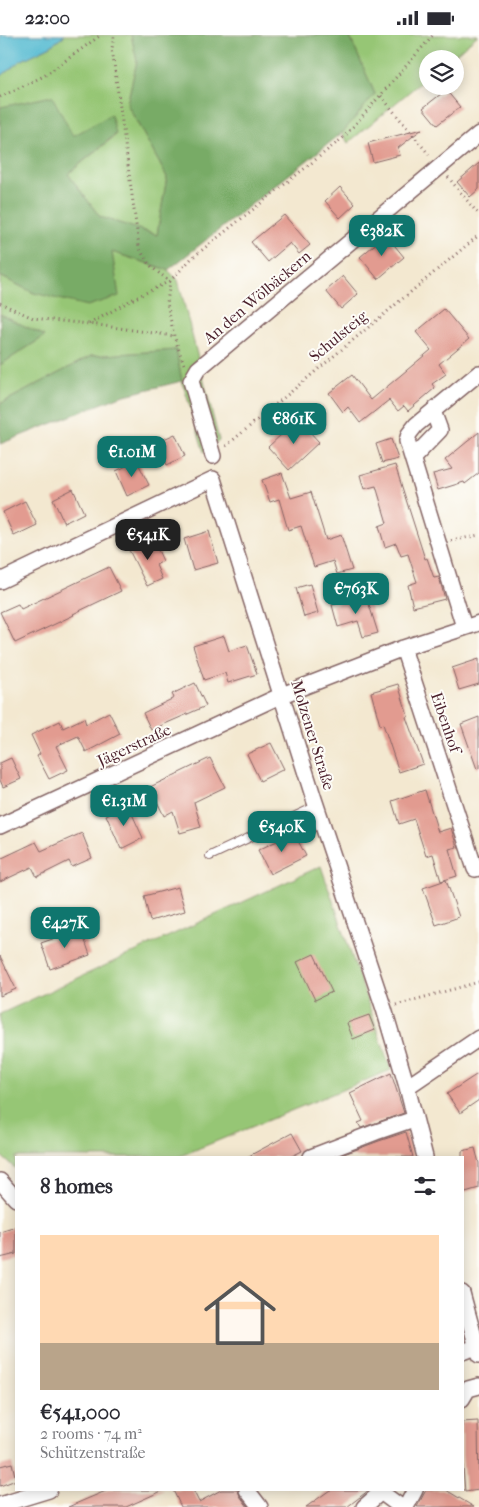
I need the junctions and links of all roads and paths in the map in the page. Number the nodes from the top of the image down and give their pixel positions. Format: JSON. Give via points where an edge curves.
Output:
{"nodes":[{"id":1,"x":101,"y":35,"type":"edge"},
{"id":2,"x":114,"y":35,"type":"edge"},
{"id":3,"x":433,"y":35,"type":"edge"},
{"id":4,"x":0,"y":97,"type":"edge"},
{"id":5,"x":479,"y":134,"type":"edge"},
{"id":6,"x":479,"y":235,"type":"edge"},
{"id":7,"x":170,"y":281,"type":"junction"},
{"id":8,"x":0,"y":303,"type":"edge"},
{"id":9,"x":89,"y":324,"type":"junction"},
{"id":10,"x":174,"y":336,"type":"junction"},
{"id":11,"x":479,"y":373,"type":"edge"},
{"id":12,"x":190,"y":381,"type":"junction"},
{"id":13,"x":213,"y":456,"type":"joint"},
{"id":14,"x":479,"y":535,"type":"edge"},
{"id":15,"x":438,"y":543,"type":"junction"},
{"id":16,"x":0,"y":581,"type":"edge"},
{"id":17,"x":479,"y":623,"type":"edge"},
{"id":18,"x":464,"y":627,"type":"junction"},
{"id":19,"x":403,"y":648,"type":"junction"},
{"id":20,"x":282,"y":695,"type":"junction"},
{"id":21,"x":317,"y":807,"type":"junction"},
{"id":22,"x":0,"y":826,"type":"edge"},
{"id":23,"x":472,"y":833,"type":"edge"},
{"id":24,"x":210,"y":855,"type":"dead end"},
{"id":25,"x":479,"y":868,"type":"edge"},
{"id":26,"x":479,"y":982,"type":"edge"},
{"id":27,"x":384,"y":1009,"type":"junction"},
{"id":28,"x":479,"y":1038,"type":"edge"},
{"id":29,"x":407,"y":1087,"type":"junction"},
{"id":30,"x":414,"y":1119,"type":"junction"},
{"id":31,"x":314,"y":1156,"type":"edge"},
{"id":32,"x":425,"y":1156,"type":"edge"},
{"id":33,"x":0,"y":1181,"type":"edge"},
{"id":34,"x":15,"y":1198,"type":"edge"},
{"id":35,"x":464,"y":1300,"type":"edge"},
{"id":36,"x":478,"y":1349,"type":"edge"},
{"id":37,"x":464,"y":1352,"type":"edge"},
{"id":38,"x":479,"y":1386,"type":"edge"},
{"id":39,"x":464,"y":1396,"type":"edge"},
{"id":40,"x":46,"y":1491,"type":"edge"},
{"id":41,"x":248,"y":1491,"type":"edge"},
{"id":42,"x":380,"y":1491,"type":"edge"},
{"id":43,"x":414,"y":1491,"type":"edge"},
{"id":44,"x":0,"y":1505,"type":"edge"},
{"id":45,"x":260,"y":1507,"type":"edge"},
{"id":46,"x":364,"y":1507,"type":"edge"},
{"id":47,"x":401,"y":1507,"type":"edge"},
{"id":48,"x":406,"y":1507,"type":"edge"}],
"edges":[{"from":1,"to":4,"type":"path","via":[[44,76]]},
{"from":2,"to":7,"type":"path","via":[[112,49],[138,245],[152,268]]},
{"from":3,"to":7,"type":"path","via":[[344,137],[192,258]]},
{"from":5,"to":12,"type":"street","name":"An den Wölbäckern","via":[[198,369]]},
{"from":6,"to":13,"type":"path","name":"Schulsteig"},
{"from":7,"to":9,"type":"path"},
{"from":7,"to":10,"type":"path","via":[[167,303]]},
{"from":8,"to":9,"type":"path","via":[[33,318]]},
{"from":9,"to":10,"type":"path"},
{"from":10,"to":12,"type":"path"},
{"from":11,"to":15,"type":"street","via":[[433,411],[440,430],[412,457]]},
{"from":12,"to":13,"type":"street"},
{"from":14,"to":15,"type":"path"},
{"from":15,"to":18,"type":"street"},
{"from":16,"to":20,"type":"street","name":"Molzener Straße","via":[[213,479]]},
{"from":17,"to":18,"type":"street","name":"Jägerstraße"},
{"from":18,"to":19,"type":"street","name":"Jägerstraße"},
{"from":19,"to":20,"type":"street","name":"Jägerstraße"},
{"from":19,"to":23,"type":"street","name":"Eibenhof"},
{"from":20,"to":21,"type":"street","name":"Molzener Straße"},
{"from":20,"to":22,"type":"street","name":"Jägerstraße"},
{"from":21,"to":24,"type":"lane"},
{"from":21,"to":27,"type":"street","name":"Molzener Straße"},
{"from":23,"to":25,"type":"street","name":"Eibenhof","via":[[476,869]]},
{"from":26,"to":27,"type":"path"},
{"from":27,"to":29,"type":"street","name":"Molzener Straße"},
{"from":28,"to":29,"type":"street"},
{"from":29,"to":30,"type":"street","name":"Molzener Straße"},
{"from":30,"to":31,"type":"street"},
{"from":30,"to":32,"type":"street","name":"Molzener Straße"},
{"from":33,"to":34,"type":"street"},
{"from":35,"to":36,"type":"street"},
{"from":36,"to":37,"type":"street"},
{"from":38,"to":39,"type":"street","via":[[468,1389]]},
{"from":40,"to":44,"type":"street"},
{"from":41,"to":45,"type":"street"},
{"from":42,"to":46,"type":"street"},
{"from":42,"to":47,"type":"street"},
{"from":43,"to":48,"type":"street"}]}
